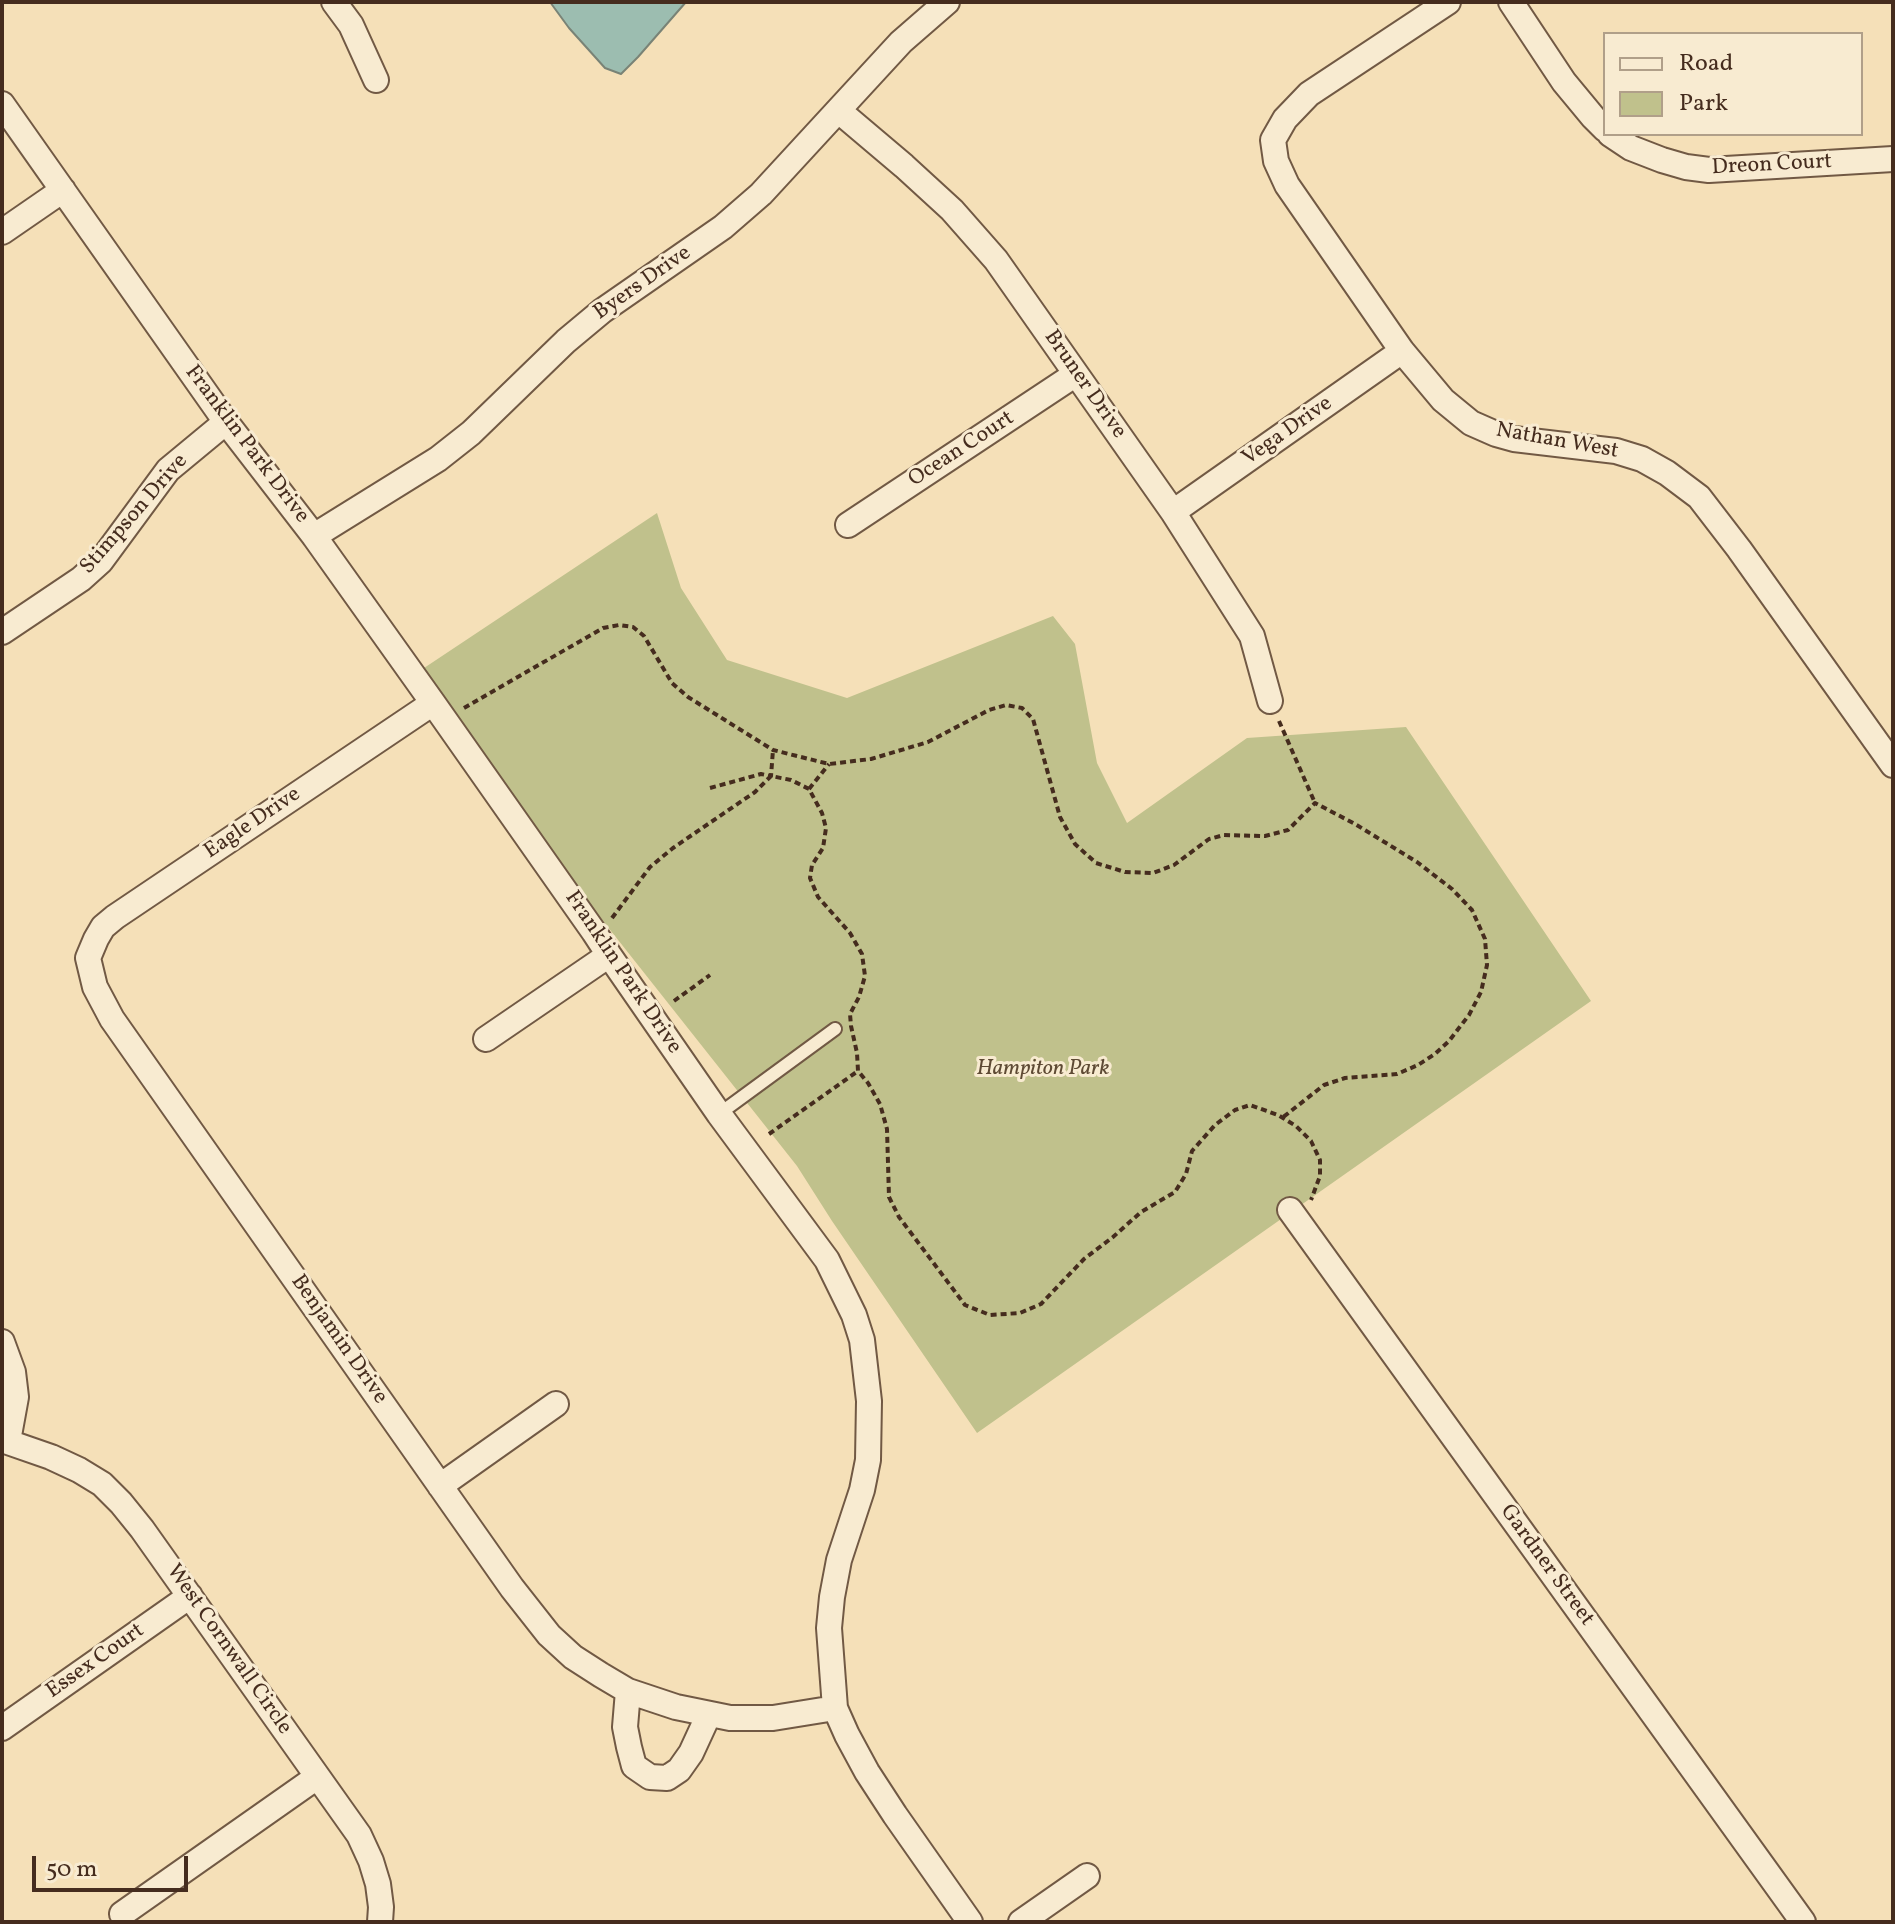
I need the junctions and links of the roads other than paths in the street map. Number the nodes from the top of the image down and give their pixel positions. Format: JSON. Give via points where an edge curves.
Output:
{"nodes":[{"id":1,"x":334,"y":2,"type":"edge"},
{"id":2,"x":947,"y":2,"type":"edge"},
{"id":3,"x":1448,"y":2,"type":"edge"},
{"id":4,"x":1511,"y":2,"type":"edge"},
{"id":5,"x":376,"y":80,"type":"dead end"},
{"id":6,"x":2,"y":104,"type":"edge"},
{"id":7,"x":839,"y":111,"type":"junction"},
{"id":8,"x":1603,"y":127,"type":"edge"},
{"id":9,"x":1613,"y":136,"type":"edge"},
{"id":10,"x":1893,"y":159,"type":"edge"},
{"id":11,"x":63,"y":190,"type":"junction"},
{"id":12,"x":2,"y":232,"type":"edge"},
{"id":13,"x":1402,"y":351,"type":"junction"},
{"id":14,"x":1076,"y":374,"type":"junction"},
{"id":15,"x":226,"y":422,"type":"junction"},
{"id":16,"x":1173,"y":512,"type":"junction"},
{"id":17,"x":848,"y":525,"type":"dead end"},
{"id":18,"x":314,"y":536,"type":"junction"},
{"id":19,"x":2,"y":632,"type":"edge"},
{"id":20,"x":1270,"y":701,"type":"road end"},
{"id":21,"x":438,"y":711,"type":"junction"},
{"id":22,"x":1893,"y":765,"type":"edge"},
{"id":23,"x":609,"y":955,"type":"junction"},
{"id":24,"x":88,"y":958,"type":"joint"},
{"id":25,"x":835,"y":1029,"type":"dead end"},
{"id":26,"x":486,"y":1039,"type":"dead end"},
{"id":27,"x":719,"y":1114,"type":"junction"},
{"id":28,"x":1294,"y":1216,"type":"road end"},
{"id":29,"x":2,"y":1342,"type":"edge"},
{"id":30,"x":556,"y":1404,"type":"dead end"},
{"id":31,"x":5,"y":1440,"type":"edge"},
{"id":32,"x":440,"y":1486,"type":"junction"},
{"id":33,"x":190,"y":1596,"type":"junction"},
{"id":34,"x":628,"y":1691,"type":"junction"},
{"id":35,"x":835,"y":1708,"type":"junction"},
{"id":36,"x":709,"y":1714,"type":"junction"},
{"id":37,"x":2,"y":1728,"type":"edge"},
{"id":38,"x":317,"y":1777,"type":"junction"},
{"id":39,"x":1087,"y":1876,"type":"dead end"},
{"id":40,"x":122,"y":1914,"type":"dead end"},
{"id":41,"x":380,"y":1922,"type":"edge"},
{"id":42,"x":970,"y":1922,"type":"edge"},
{"id":43,"x":1021,"y":1922,"type":"edge"},
{"id":44,"x":1803,"y":1922,"type":"edge"}],
"edges":[{"from":1,"to":5,"type":"street","via":[[351,25]]},
{"from":2,"to":7,"type":"street","name":"Byers Drive","via":[[901,42]]},
{"from":3,"to":13,"type":"street","name":"Nathan West","via":[[1309,94],[1273,140],[1287,185]]},
{"from":4,"to":8,"type":"street","via":[[1564,82]]},
{"from":6,"to":11,"type":"street","name":"Franklin Park Drive"},
{"from":7,"to":14,"type":"street","name":"Bruner Drive","via":[[952,210],[996,260]]},
{"from":7,"to":18,"type":"street","name":"Byers Drive","via":[[761,194],[723,227],[602,311],[460,442]]},
{"from":9,"to":10,"type":"street","name":"Dreon Court","via":[[1662,160],[1709,170]]},
{"from":11,"to":12,"type":"street"},
{"from":11,"to":15,"type":"street","name":"Franklin Park Drive"},
{"from":13,"to":16,"type":"street","name":"Vega Drive"},
{"from":13,"to":22,"type":"street","name":"Nathan West","via":[[1443,400],[1471,423],[1514,439],[1642,459],[1699,497]]},
{"from":14,"to":16,"type":"street","name":"Bruner Drive"},
{"from":14,"to":17,"type":"street","name":"Ocean Court"},
{"from":15,"to":18,"type":"street","name":"Franklin Park Drive"},
{"from":15,"to":19,"type":"street","name":"Stimpson Drive","via":[[168,470],[101,561]]},
{"from":16,"to":20,"type":"street","name":"Bruner Drive","via":[[1252,636]]},
{"from":18,"to":21,"type":"street","name":"Franklin Park Drive"},
{"from":21,"to":23,"type":"street","name":"Franklin Park Drive"},
{"from":21,"to":24,"type":"street","name":"Eagle Drive","via":[[115,917],[103,927]]},
{"from":23,"to":26,"type":"street"},
{"from":23,"to":27,"type":"street","name":"Franklin Park Drive"},
{"from":24,"to":32,"type":"street","name":"Benjamin Drive","via":[[95,987],[112,1019]]},
{"from":25,"to":27,"type":"lane"},
{"from":27,"to":35,"type":"street","name":"Franklin Park Drive","via":[[827,1260],[862,1340],[868,1460],[832,1597]]},
{"from":28,"to":44,"type":"street","name":"Gardner Street"},
{"from":29,"to":31,"type":"street","via":[[16,1397]]},
{"from":30,"to":32,"type":"street"},
{"from":31,"to":33,"type":"street","name":"West Cornwall Circle","via":[[102,1484]]},
{"from":32,"to":34,"type":"street","name":"Benjamin Drive","via":[[549,1635],[573,1657]]},
{"from":33,"to":37,"type":"street","name":"Essex Court"},
{"from":33,"to":38,"type":"street","name":"West Cornwall Circle"},
{"from":34,"to":36,"type":"street","name":"Benjamin Drive"},
{"from":34,"to":36,"type":"street","via":[[629,1747],[634,1766],[650,1777],[667,1778],[679,1770]]},
{"from":35,"to":36,"type":"street","name":"Benjamin Drive","via":[[773,1718]]},
{"from":35,"to":42,"type":"street","name":"Franklin Park Drive","via":[[867,1772]]},
{"from":38,"to":40,"type":"street"},
{"from":38,"to":41,"type":"street","name":"West Cornwall Circle","via":[[371,1861]]},
{"from":39,"to":43,"type":"street"}]}
